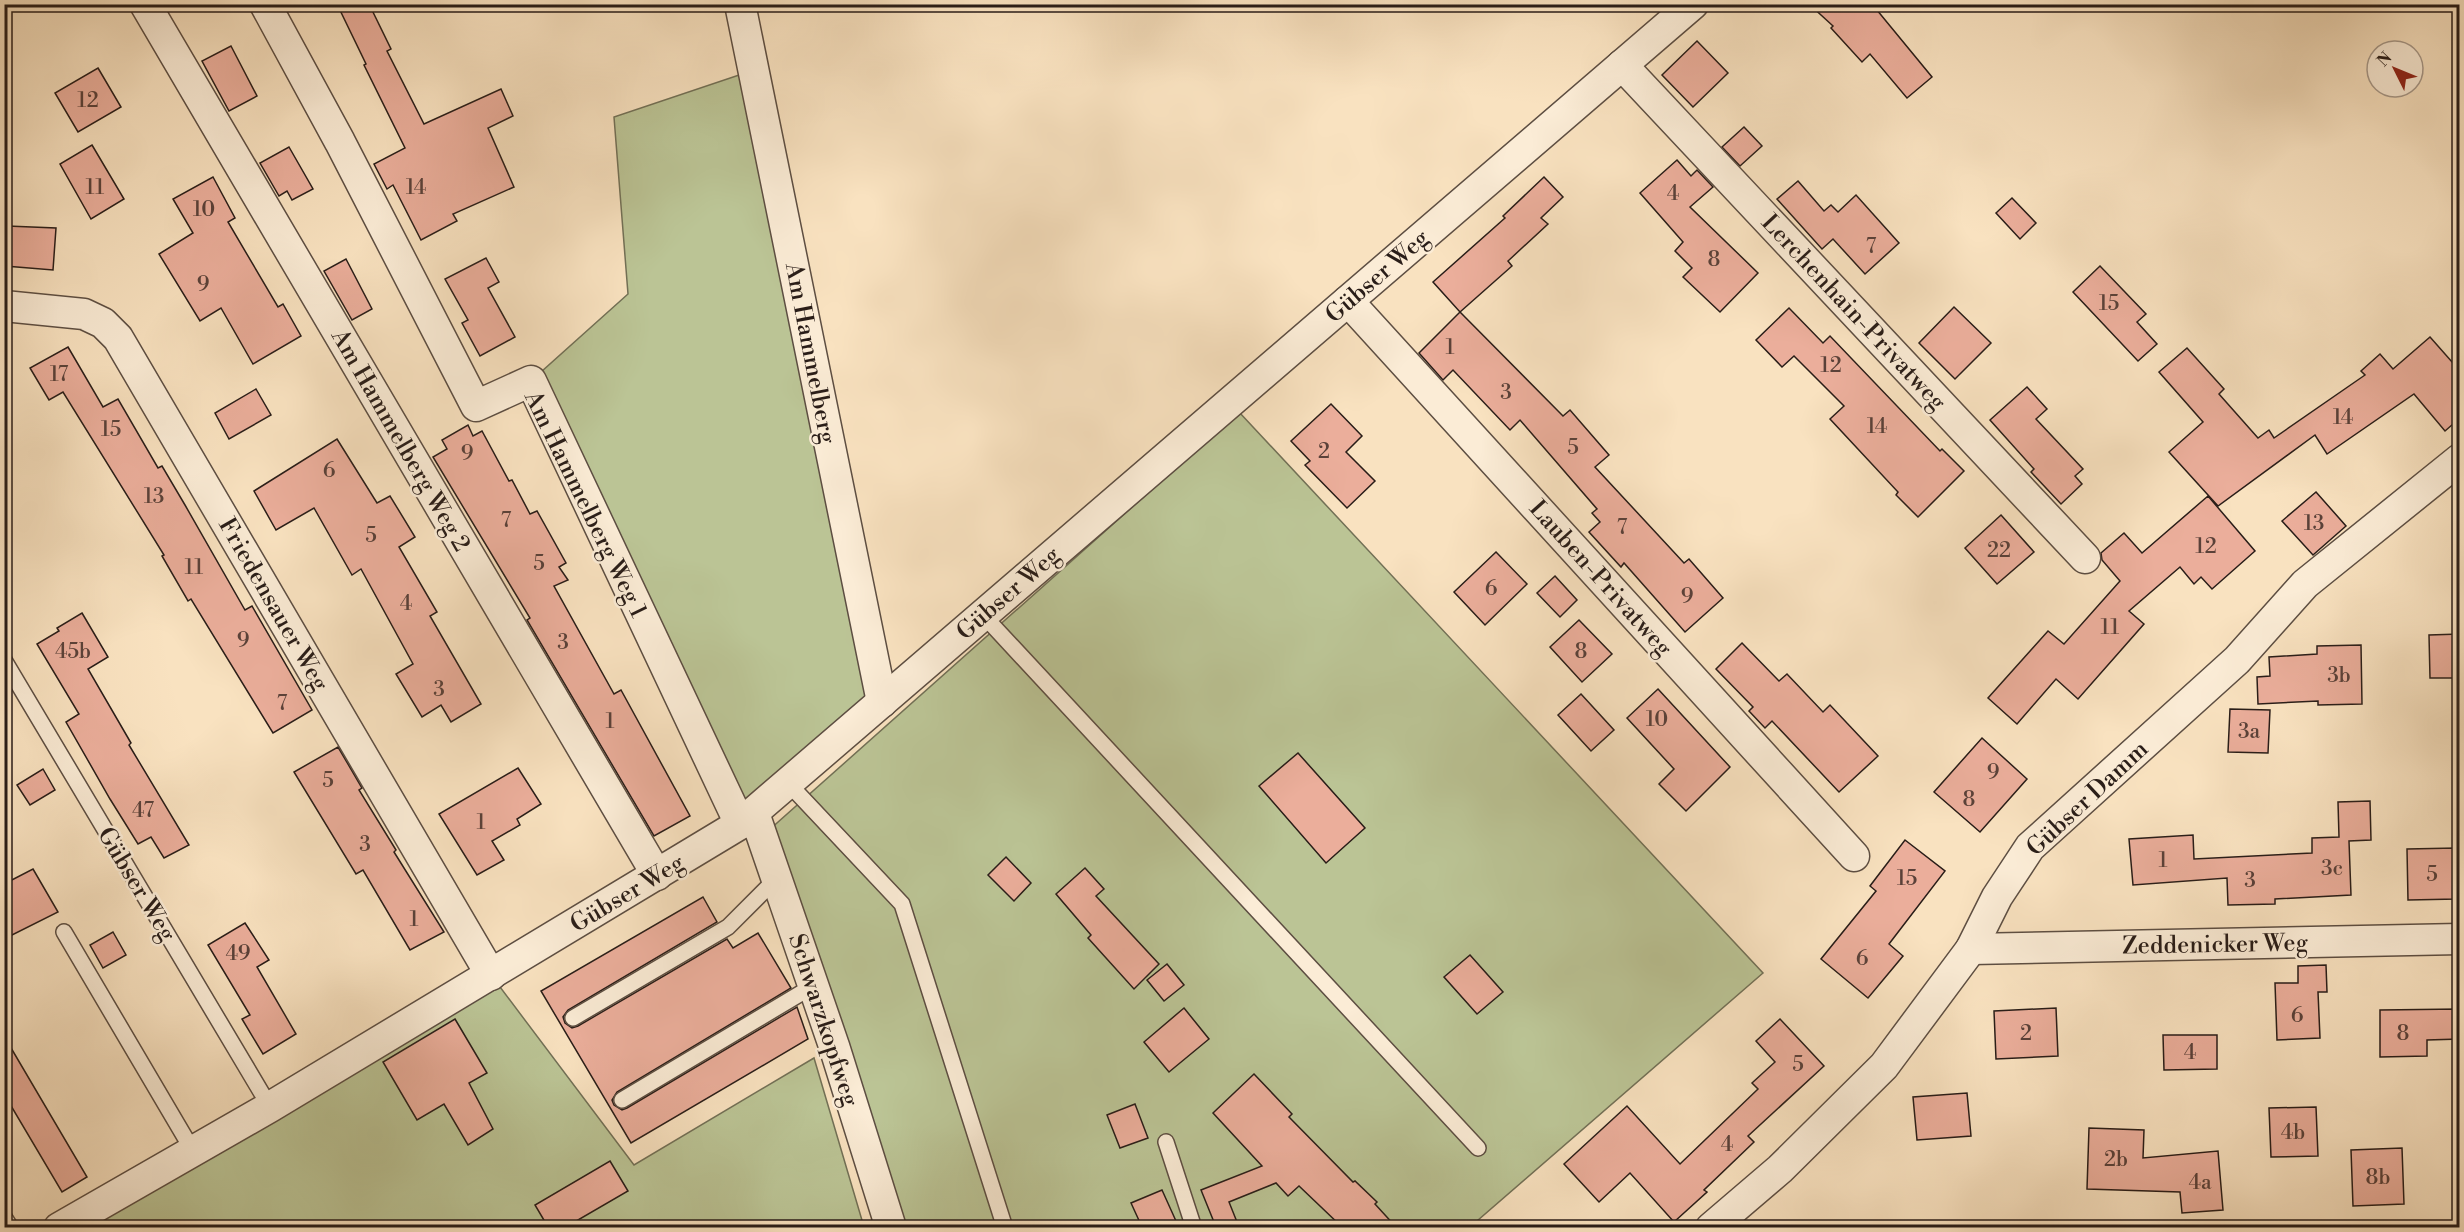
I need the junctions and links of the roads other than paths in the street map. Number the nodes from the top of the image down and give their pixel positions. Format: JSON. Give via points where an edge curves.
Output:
{"nodes":[{"id":1,"x":145,"y":4,"type":"edge"},
{"id":2,"x":265,"y":4,"type":"edge"},
{"id":3,"x":740,"y":4,"type":"edge"},
{"id":4,"x":1693,"y":4,"type":"edge"},
{"id":5,"x":1622,"y":65,"type":"junction"},
{"id":6,"x":1348,"y":301,"type":"junction"},
{"id":7,"x":4,"y":306,"type":"edge"},
{"id":8,"x":2460,"y":459,"type":"edge"},
{"id":9,"x":2085,"y":558,"type":"dead end"},
{"id":10,"x":983,"y":615,"type":"junction"},
{"id":11,"x":4,"y":660,"type":"edge"},
{"id":12,"x":882,"y":702,"type":"junction"},
{"id":13,"x":788,"y":783,"type":"junction"},
{"id":14,"x":747,"y":818,"type":"junction"},
{"id":15,"x":1854,"y":856,"type":"dead end"},
{"id":16,"x":657,"y":875,"type":"junction"},
{"id":17,"x":776,"y":879,"type":"junction"},
{"id":18,"x":64,"y":932,"type":"dead end"},
{"id":19,"x":2460,"y":939,"type":"edge"},
{"id":20,"x":1971,"y":950,"type":"junction"},
{"id":21,"x":491,"y":975,"type":"junction"},
{"id":22,"x":813,"y":986,"type":"junction"},
{"id":23,"x":573,"y":1018,"type":"dead end"},
{"id":24,"x":622,"y":1100,"type":"dead end"},
{"id":25,"x":270,"y":1107,"type":"junction"},
{"id":26,"x":1166,"y":1142,"type":"dead end"},
{"id":27,"x":1478,"y":1148,"type":"dead end"},
{"id":28,"x":193,"y":1152,"type":"junction"},
{"id":29,"x":4,"y":1217,"type":"edge"},
{"id":30,"x":11,"y":1227,"type":"edge"},
{"id":31,"x":60,"y":1227,"type":"edge"},
{"id":32,"x":891,"y":1227,"type":"edge"},
{"id":33,"x":1005,"y":1227,"type":"edge"},
{"id":34,"x":1194,"y":1227,"type":"edge"},
{"id":35,"x":1711,"y":1227,"type":"edge"}],
"edges":[{"from":1,"to":16,"type":"street","name":"Am Hammelberg Weg 2"},
{"from":2,"to":14,"type":"street","name":"Am Hammelberg Weg 1","via":[[476,406],[531,381]]},
{"from":3,"to":12,"type":"street","name":"Am Hammelberg"},
{"from":4,"to":5,"type":"street","name":"Gübser Weg"},
{"from":5,"to":6,"type":"street","name":"Gübser Weg"},
{"from":5,"to":9,"type":"street","name":"Lerchenhain-Privatweg"},
{"from":6,"to":10,"type":"street","name":"Gübser Weg"},
{"from":6,"to":15,"type":"street","name":"Lauben-Privatweg"},
{"from":7,"to":21,"type":"street","name":"Friedensauer Weg","via":[[84,314],[103,323],[118,338]]},
{"from":8,"to":20,"type":"street","name":"Gübser Damm","via":[[2305,584],[2237,660],[2030,847],[1997,897]]},
{"from":10,"to":12,"type":"street","name":"Gübser Weg"},
{"from":10,"to":27,"type":"lane"},
{"from":11,"to":25,"type":"lane","name":"Gübser Weg"},
{"from":12,"to":13,"type":"street","name":"Gübser Weg"},
{"from":13,"to":14,"type":"street","name":"Gübser Weg"},
{"from":13,"to":33,"type":"lane","via":[[902,904]]},
{"from":14,"to":16,"type":"street","name":"Gübser Weg"},
{"from":14,"to":17,"type":"street","name":"Schwarzkopfweg"},
{"from":16,"to":21,"type":"street","name":"Gübser Weg"},
{"from":17,"to":22,"type":"street","name":"Schwarzkopfweg"},
{"from":17,"to":23,"type":"lane","via":[[728,927]]},
{"from":18,"to":28,"type":"lane"},
{"from":19,"to":20,"type":"street","name":"Zeddenicker Weg"},
{"from":20,"to":35,"type":"street","name":"Gübser Damm","via":[[1884,1066],[1780,1169]]},
{"from":21,"to":25,"type":"street","name":"Gübser Weg"},
{"from":22,"to":24,"type":"lane"},
{"from":22,"to":32,"type":"street","name":"Schwarzkopfweg"},
{"from":25,"to":28,"type":"street","name":"Gübser Weg"},
{"from":26,"to":34,"type":"lane"},
{"from":28,"to":31,"type":"street","name":"Gübser Weg"},
{"from":29,"to":30,"type":"lane"}]}
